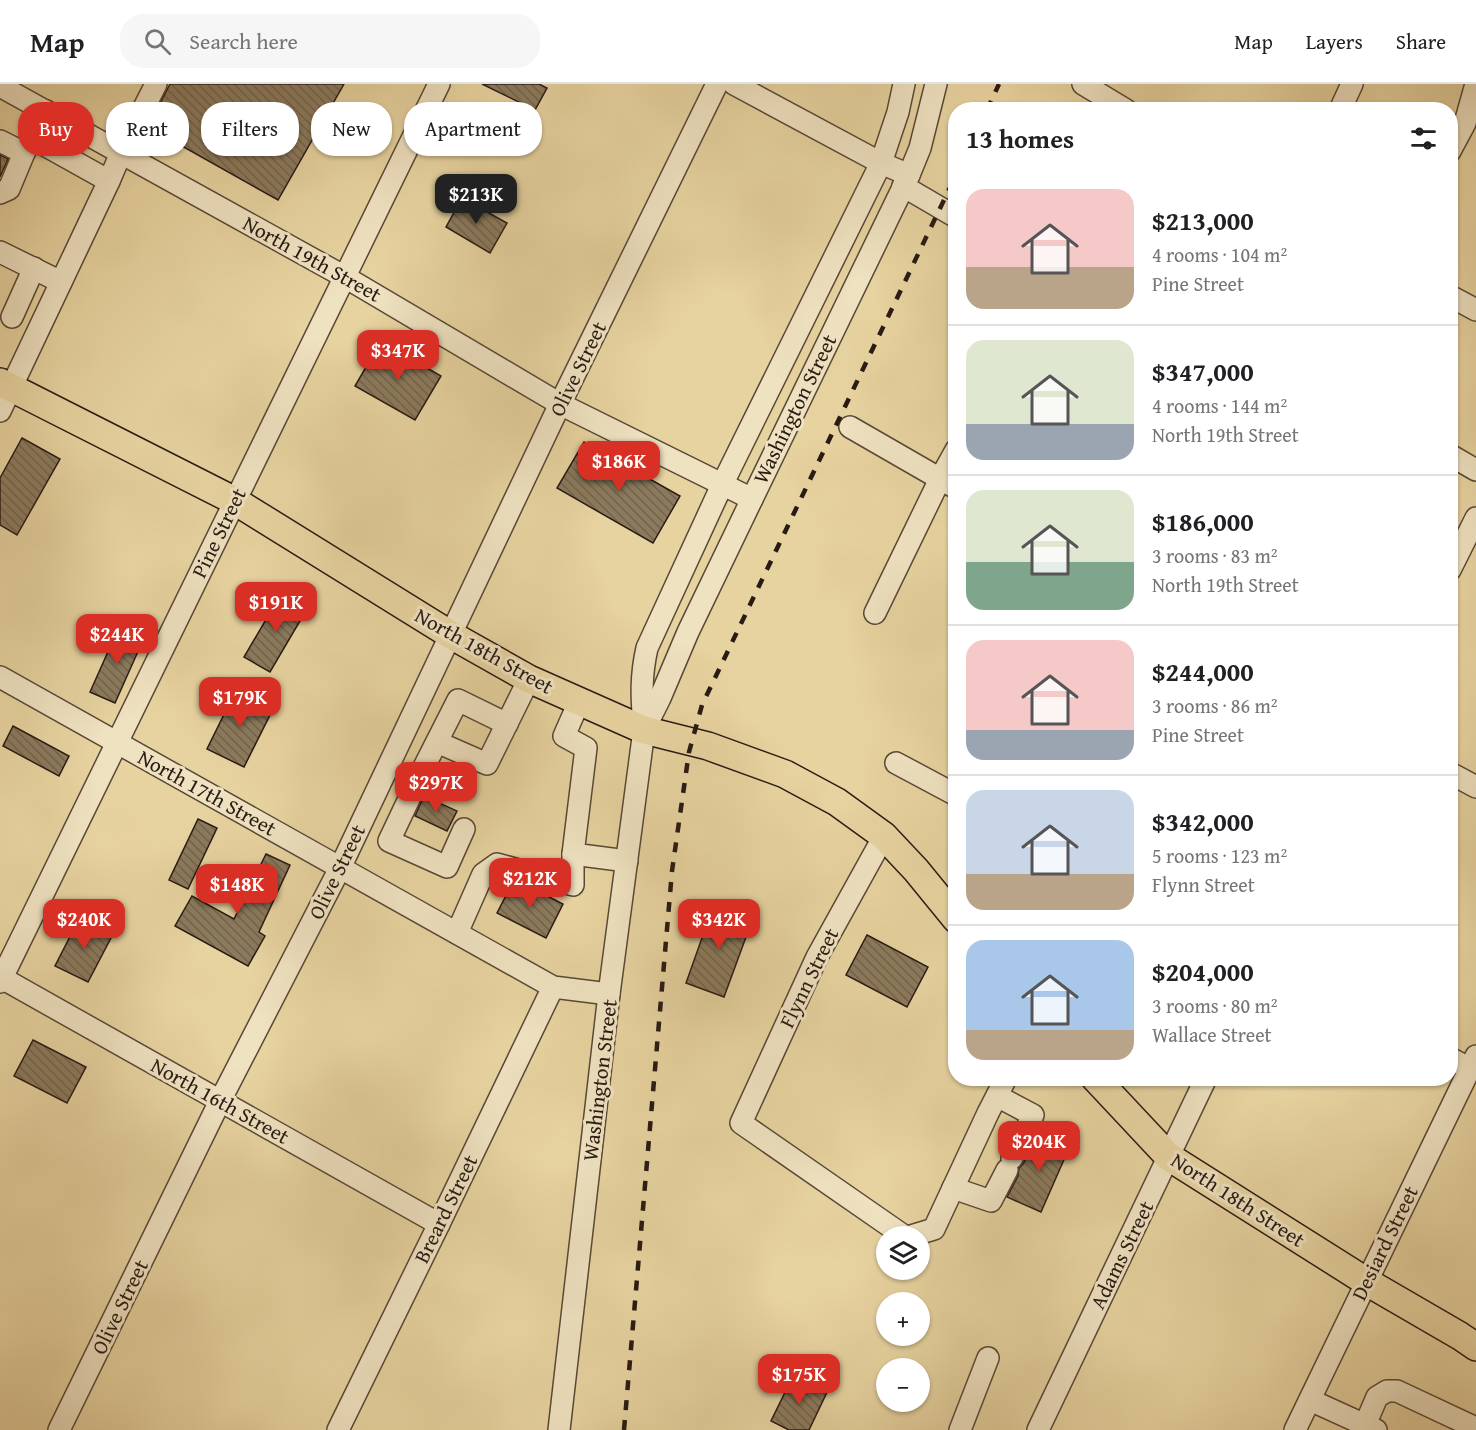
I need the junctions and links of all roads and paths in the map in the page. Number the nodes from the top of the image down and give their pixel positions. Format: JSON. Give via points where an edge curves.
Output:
{"nodes":[{"id":1,"x":156,"y":84,"type":"edge"},
{"id":2,"x":439,"y":84,"type":"edge"},
{"id":3,"x":717,"y":84,"type":"edge"},
{"id":4,"x":734,"y":84,"type":"edge"},
{"id":5,"x":904,"y":84,"type":"edge"},
{"id":6,"x":936,"y":84,"type":"edge"},
{"id":7,"x":1083,"y":84,"type":"edge"},
{"id":8,"x":1352,"y":84,"type":"edge"},
{"id":9,"x":1476,"y":84,"type":"edge"},
{"id":10,"x":0,"y":86,"type":"edge"},
{"id":11,"x":29,"y":102,"type":"edge"},
{"id":12,"x":147,"y":102,"type":"edge"},
{"id":13,"x":1113,"y":102,"type":"edge"},
{"id":14,"x":1344,"y":102,"type":"edge"},
{"id":15,"x":1458,"y":136,"type":"edge"},
{"id":16,"x":0,"y":141,"type":"edge"},
{"id":17,"x":18,"y":144,"type":"edge"},
{"id":18,"x":23,"y":156,"type":"edge"},
{"id":19,"x":53,"y":156,"type":"edge"},
{"id":20,"x":120,"y":156,"type":"edge"},
{"id":21,"x":126,"y":156,"type":"edge"},
{"id":22,"x":880,"y":163,"type":"junction"},
{"id":23,"x":109,"y":181,"type":"junction"},
{"id":24,"x":906,"y":181,"type":"junction"},
{"id":25,"x":0,"y":193,"type":"edge"},
{"id":26,"x":948,"y":211,"type":"edge"},
{"id":27,"x":0,"y":252,"type":"edge"},
{"id":28,"x":34,"y":268,"type":"junction"},
{"id":29,"x":345,"y":277,"type":"junction"},
{"id":30,"x":61,"y":282,"type":"junction"},
{"id":31,"x":1458,"y":300,"type":"edge"},
{"id":32,"x":1476,"y":310,"type":"edge"},
{"id":33,"x":6,"y":323,"type":"edge"},
{"id":34,"x":38,"y":330,"type":"junction"},
{"id":35,"x":4,"y":394,"type":"edge"},
{"id":36,"x":560,"y":404,"type":"junction"},
{"id":37,"x":850,"y":427,"type":"dead end"},
{"id":38,"x":1458,"y":460,"type":"edge"},
{"id":39,"x":1476,"y":470,"type":"edge"},
{"id":40,"x":948,"y":483,"type":"edge"},
{"id":41,"x":722,"y":485,"type":"junction"},
{"id":42,"x":752,"y":499,"type":"junction"},
{"id":43,"x":235,"y":501,"type":"junction"},
{"id":44,"x":1476,"y":518,"type":"edge"},
{"id":45,"x":1458,"y":554,"type":"edge"},
{"id":46,"x":875,"y":613,"type":"dead end"},
{"id":47,"x":451,"y":635,"type":"junction"},
{"id":48,"x":0,"y":677,"type":"edge"},
{"id":49,"x":529,"y":679,"type":"junction"},
{"id":50,"x":579,"y":702,"type":"junction"},
{"id":51,"x":507,"y":724,"type":"junction"},
{"id":52,"x":644,"y":730,"type":"junction"},
{"id":53,"x":117,"y":742,"type":"junction"},
{"id":54,"x":437,"y":742,"type":"junction"},
{"id":55,"x":394,"y":752,"type":"junction"},
{"id":56,"x":896,"y":763,"type":"dead end"},
{"id":57,"x":425,"y":765,"type":"junction"},
{"id":58,"x":1458,"y":777,"type":"edge"},
{"id":59,"x":1476,"y":787,"type":"edge"},
{"id":60,"x":948,"y":791,"type":"edge"},
{"id":61,"x":464,"y":829,"type":"dead end"},
{"id":62,"x":884,"y":836,"type":"junction"},
{"id":63,"x":573,"y":854,"type":"junction"},
{"id":64,"x":627,"y":861,"type":"junction"},
{"id":65,"x":340,"y":867,"type":"junction"},
{"id":66,"x":948,"y":909,"type":"edge"},
{"id":67,"x":457,"y":933,"type":"junction"},
{"id":68,"x":1,"y":979,"type":"edge"},
{"id":69,"x":552,"y":987,"type":"junction"},
{"id":70,"x":609,"y":994,"type":"junction"},
{"id":71,"x":1458,"y":1060,"type":"edge"},
{"id":72,"x":1473,"y":1063,"type":"edge"},
{"id":73,"x":1102,"y":1086,"type":"edge"},
{"id":74,"x":1197,"y":1086,"type":"edge"},
{"id":75,"x":1001,"y":1087,"type":"edge"},
{"id":76,"x":220,"y":1101,"type":"junction"},
{"id":77,"x":1169,"y":1157,"type":"junction"},
{"id":78,"x":953,"y":1188,"type":"junction"},
{"id":79,"x":440,"y":1224,"type":"junction"},
{"id":80,"x":890,"y":1226,"type":"edge"},
{"id":81,"x":930,"y":1230,"type":"edge"},
{"id":82,"x":1366,"y":1282,"type":"junction"},
{"id":83,"x":1476,"y":1347,"type":"edge"},
{"id":84,"x":988,"y":1358,"type":"dead end"},
{"id":85,"x":1310,"y":1400,"type":"junction"},
{"id":86,"x":1371,"y":1427,"type":"edge"},
{"id":87,"x":1476,"y":1428,"type":"edge"},
{"id":88,"x":59,"y":1430,"type":"edge"},
{"id":89,"x":338,"y":1430,"type":"edge"},
{"id":90,"x":559,"y":1430,"type":"edge"},
{"id":91,"x":960,"y":1430,"type":"edge"},
{"id":92,"x":1038,"y":1430,"type":"edge"},
{"id":93,"x":1295,"y":1430,"type":"edge"}],
"edges":[{"from":1,"to":12,"type":"street"},
{"from":2,"to":29,"type":"street","name":"Pine Street"},
{"from":3,"to":36,"type":"street","name":"Olive Street"},
{"from":4,"to":22,"type":"street"},
{"from":5,"to":22,"type":"street","name":"Washington Street"},
{"from":6,"to":24,"type":"street","name":"Washington Street","via":[[920,148]]},
{"from":7,"to":13,"type":"street"},
{"from":8,"to":14,"type":"street"},
{"from":9,"to":15,"type":"street"},
{"from":10,"to":11,"type":"street","name":"North 19th Street"},
{"from":16,"to":17,"type":"street"},
{"from":18,"to":25,"type":"street","via":[[9,189]]},
{"from":19,"to":23,"type":"street"},
{"from":20,"to":23,"type":"street"},
{"from":21,"to":29,"type":"street","name":"North 19th Street"},
{"from":22,"to":24,"type":"street"},
{"from":22,"to":41,"type":"street","name":"Washington Street"},
{"from":23,"to":30,"type":"street"},
{"from":24,"to":26,"type":"street"},
{"from":24,"to":42,"type":"street","name":"Washington Street"},
{"from":27,"to":28,"type":"street"},
{"from":28,"to":30,"type":"street"},
{"from":28,"to":33,"type":"street"},
{"from":29,"to":36,"type":"street","name":"North 19th Street"},
{"from":29,"to":43,"type":"street","name":"Pine Street"},
{"from":30,"to":34,"type":"street"},
{"from":31,"to":32,"type":"street"},
{"from":33,"to":34,"type":"street"},
{"from":34,"to":35,"type":"street"},
{"from":35,"to":43,"type":"main road","name":"North 18th Street"},
{"from":36,"to":41,"type":"street","name":"North 19th Street"},
{"from":36,"to":47,"type":"street","name":"Olive Street"},
{"from":37,"to":40,"type":"street"},
{"from":38,"to":39,"type":"street"},
{"from":40,"to":46,"type":"street"},
{"from":41,"to":42,"type":"street","name":"North 19th Street"},
{"from":41,"to":52,"type":"street","name":"Washington Street","via":[[647,648],[641,692]]},
{"from":42,"to":52,"type":"street","name":"Washington Street"},
{"from":43,"to":47,"type":"main road","name":"North 18th Street"},
{"from":43,"to":53,"type":"street","name":"Pine Street"},
{"from":44,"to":45,"type":"street"},
{"from":47,"to":49,"type":"main road","name":"North 18th Street"},
{"from":47,"to":55,"type":"street","name":"Olive Street"},
{"from":48,"to":53,"type":"street","name":"North 17th Street"},
{"from":49,"to":50,"type":"main road","name":"North 18th Street"},
{"from":49,"to":51,"type":"street"},
{"from":50,"to":52,"type":"main road","name":"North 18th Street"},
{"from":50,"to":63,"type":"street","via":[[564,736],[586,748]]},
{"from":51,"to":54,"type":"street","via":[[487,764]]},
{"from":51,"to":54,"type":"street","via":[[458,700]]},
{"from":52,"to":62,"type":"main road","name":"North 18th Street","via":[[708,746],[785,774],[837,802]]},
{"from":52,"to":64,"type":"street","name":"Washington Street"},
{"from":53,"to":65,"type":"street","name":"North 17th Street"},
{"from":53,"to":68,"type":"street","name":"Pine Street"},
{"from":54,"to":57,"type":"street"},
{"from":55,"to":57,"type":"street"},
{"from":55,"to":65,"type":"street","name":"Olive Street"},
{"from":56,"to":60,"type":"street"},
{"from":57,"to":61,"type":"street","via":[[389,841],[447,867]]},
{"from":58,"to":59,"type":"street"},
{"from":62,"to":66,"type":"main road","name":"North 18th Street"},
{"from":62,"to":80,"type":"street","name":"Flynn Street","via":[[817,957],[741,1123]]},
{"from":63,"to":64,"type":"street"},
{"from":63,"to":67,"type":"street","via":[[573,885],[497,864],[483,874]]},
{"from":64,"to":70,"type":"street","name":"Washington Street"},
{"from":65,"to":67,"type":"street","name":"North 17th Street"},
{"from":65,"to":76,"type":"street","name":"Olive Street"},
{"from":67,"to":69,"type":"street","name":"North 17th Street"},
{"from":68,"to":76,"type":"street","name":"North 16th Street"},
{"from":69,"to":70,"type":"street","name":"North 17th Street"},
{"from":69,"to":79,"type":"street","name":"Breard Street"},
{"from":70,"to":90,"type":"street","name":"Washington Street"},
{"from":71,"to":72,"type":"street"},
{"from":72,"to":82,"type":"street","name":"Desiard Street"},
{"from":73,"to":77,"type":"main road","name":"North 18th Street"},
{"from":74,"to":77,"type":"street","name":"Adams Street"},
{"from":75,"to":78,"type":"street"},
{"from":75,"to":78,"type":"street","via":[[1033,1115],[991,1201]]},
{"from":76,"to":79,"type":"street","name":"North 16th Street"},
{"from":76,"to":88,"type":"street","name":"Olive Street"},
{"from":77,"to":82,"type":"main road","name":"North 18th Street"},
{"from":77,"to":92,"type":"street","name":"Adams Street"},
{"from":78,"to":81,"type":"street"},
{"from":79,"to":89,"type":"street","name":"Breard Street"},
{"from":82,"to":83,"type":"main road","name":"North 18th Street"},
{"from":82,"to":85,"type":"street","name":"Desiard Street"},
{"from":84,"to":91,"type":"street"},
{"from":85,"to":86,"type":"street"},
{"from":85,"to":93,"type":"street","name":"Desiard Street"},
{"from":86,"to":87,"type":"street","via":[[1377,1397],[1396,1391]]}]}
